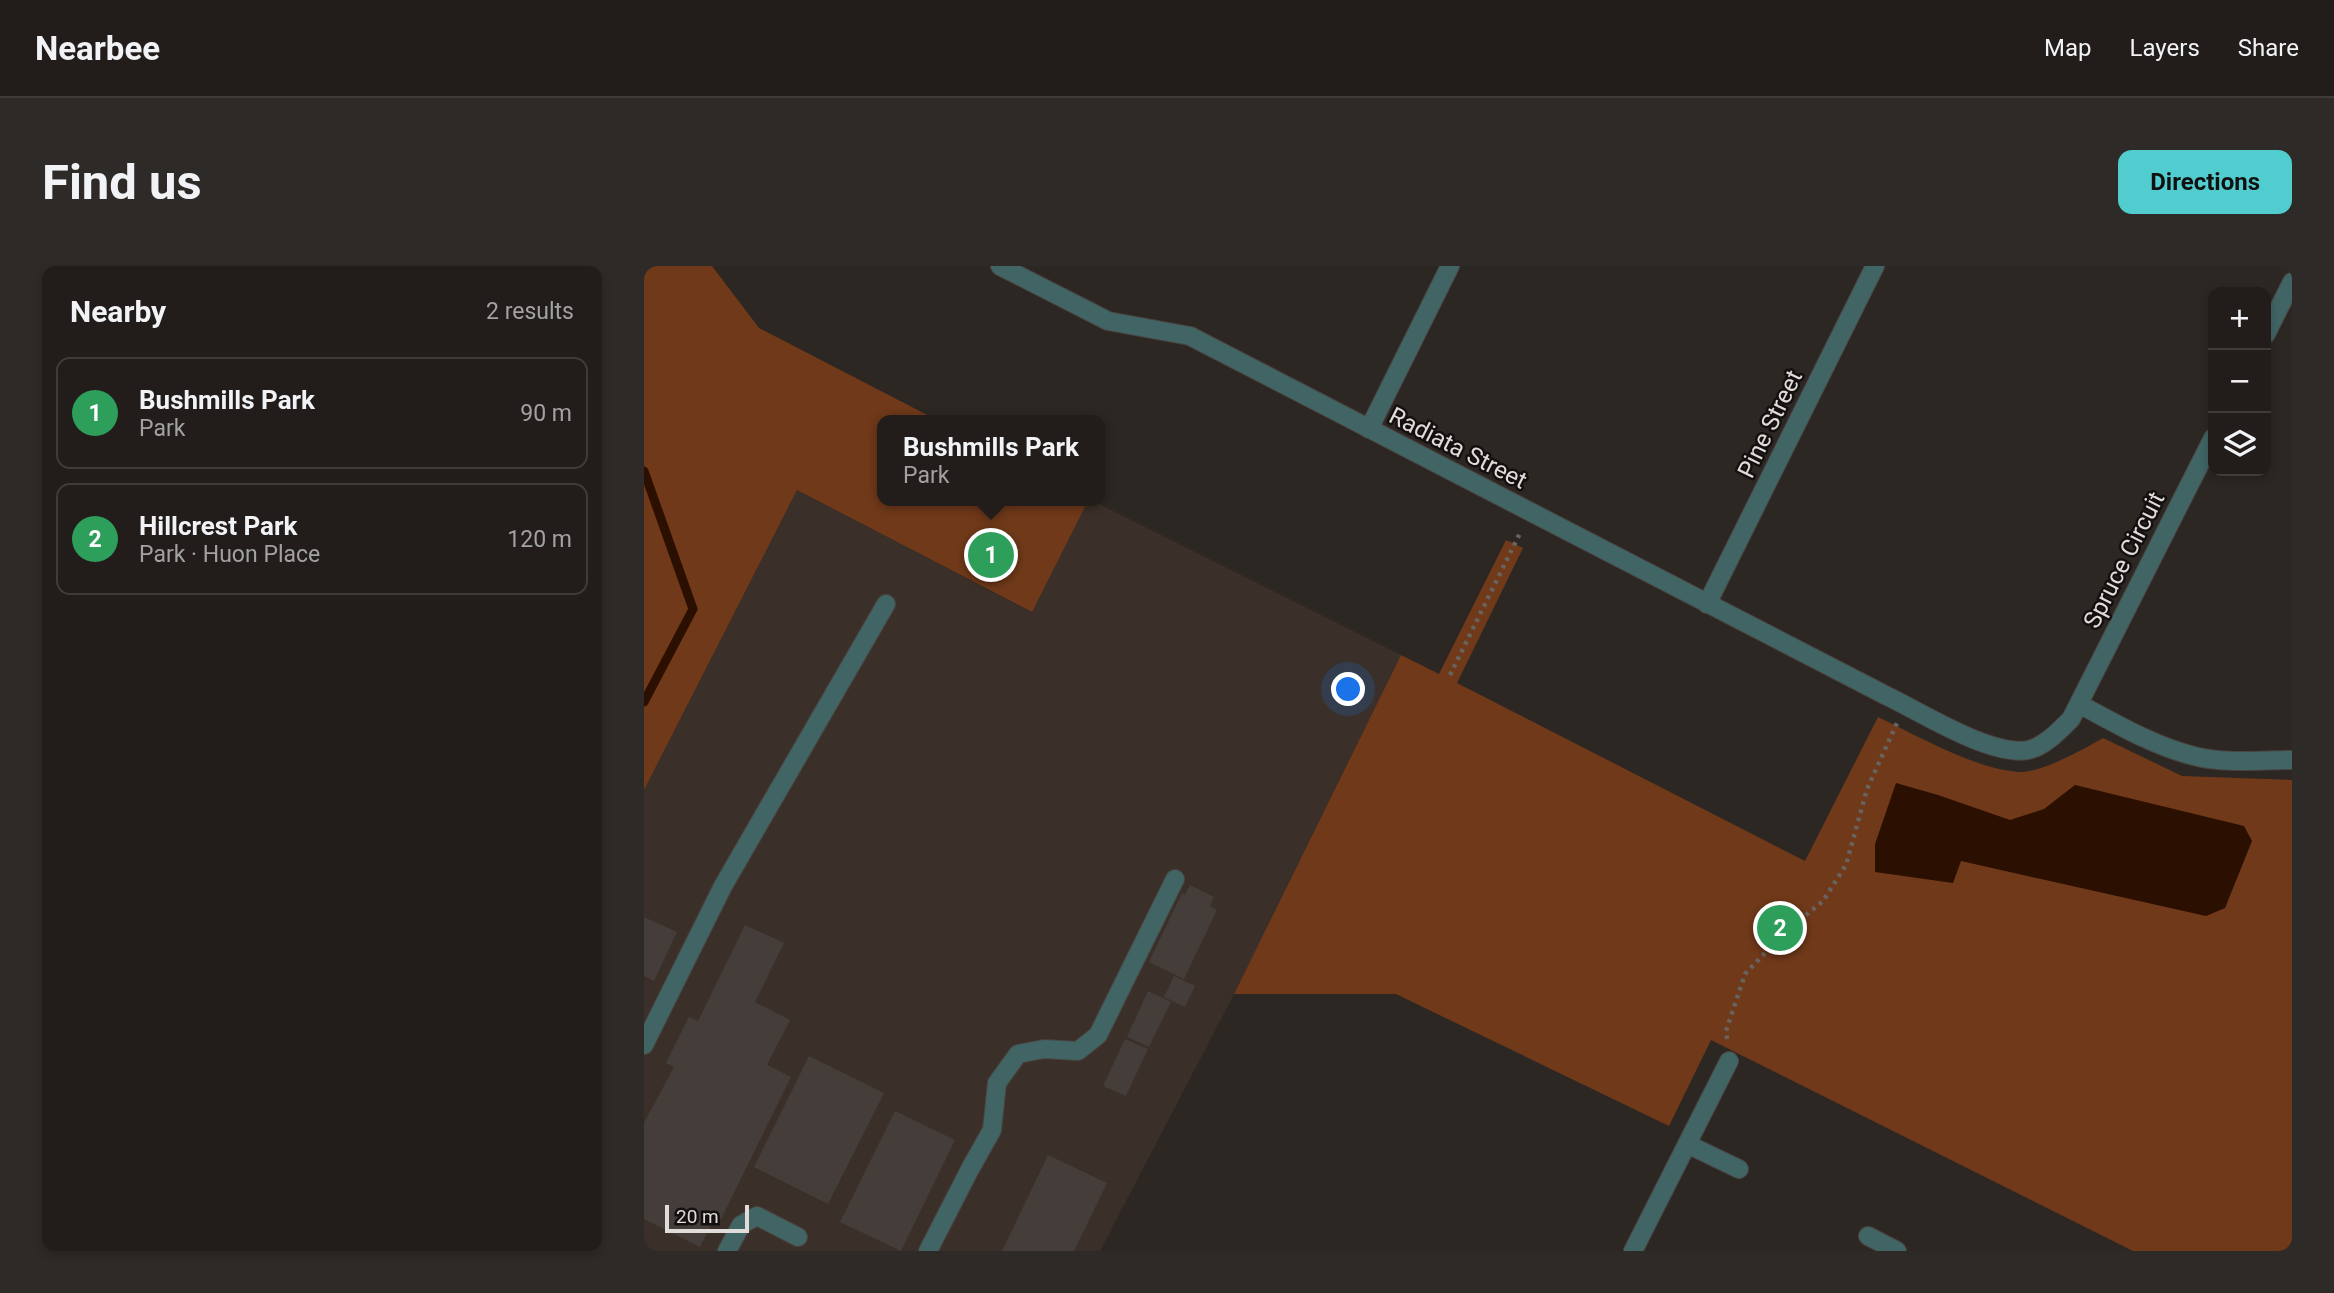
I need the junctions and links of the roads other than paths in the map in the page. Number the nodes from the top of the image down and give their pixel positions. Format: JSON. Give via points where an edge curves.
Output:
{"nodes":[{"id":1,"x":1450,"y":266,"type":"edge"},
{"id":2,"x":1875,"y":266,"type":"edge"},
{"id":3,"x":1006,"y":267,"type":"edge"},
{"id":4,"x":2292,"y":282,"type":"edge"},
{"id":5,"x":2271,"y":324,"type":"edge"},
{"id":6,"x":1369,"y":429,"type":"junction"},
{"id":7,"x":2208,"y":448,"type":"edge"},
{"id":8,"x":886,"y":604,"type":"dead end"},
{"id":9,"x":1707,"y":604,"type":"junction"},
{"id":10,"x":1887,"y":696,"type":"joint"},
{"id":11,"x":2078,"y":704,"type":"junction"},
{"id":12,"x":2292,"y":760,"type":"edge"},
{"id":13,"x":1175,"y":878,"type":"dead end"},
{"id":14,"x":644,"y":1045,"type":"edge"},
{"id":15,"x":1729,"y":1061,"type":"road end"},
{"id":16,"x":1686,"y":1144,"type":"junction"},
{"id":17,"x":1739,"y":1169,"type":"dead end"},
{"id":18,"x":798,"y":1237,"type":"dead end"},
{"id":19,"x":1868,"y":1237,"type":"dead end"},
{"id":20,"x":727,"y":1251,"type":"edge"},
{"id":21,"x":928,"y":1251,"type":"edge"},
{"id":22,"x":1633,"y":1251,"type":"edge"},
{"id":23,"x":1897,"y":1251,"type":"edge"}],
"edges":[{"from":1,"to":6,"type":"street"},
{"from":2,"to":9,"type":"street","name":"Pine Street"},
{"from":3,"to":6,"type":"street","name":"Radiata Street","via":[[1108,321],[1190,336]]},
{"from":4,"to":5,"type":"street"},
{"from":6,"to":9,"type":"street","name":"Radiata Street"},
{"from":7,"to":11,"type":"street","name":"Spruce Circuit"},
{"from":8,"to":14,"type":"street","via":[[723,886]]},
{"from":9,"to":10,"type":"street","name":"Radiata Street"},
{"from":10,"to":11,"type":"street","name":"Spruce Circuit","via":[[1976,740],[2005,749],[2029,750],[2051,738],[2071,719]]},
{"from":11,"to":12,"type":"street","via":[[2153,742],[2193,756],[2223,761]]},
{"from":13,"to":21,"type":"street","via":[[1098,1035],[1077,1051],[1044,1049],[1018,1054],[997,1083],[992,1130]]},
{"from":15,"to":16,"type":"street"},
{"from":16,"to":17,"type":"street"},
{"from":16,"to":22,"type":"street"},
{"from":18,"to":20,"type":"street","via":[[757,1216],[741,1225]]},
{"from":19,"to":23,"type":"street"}]}
